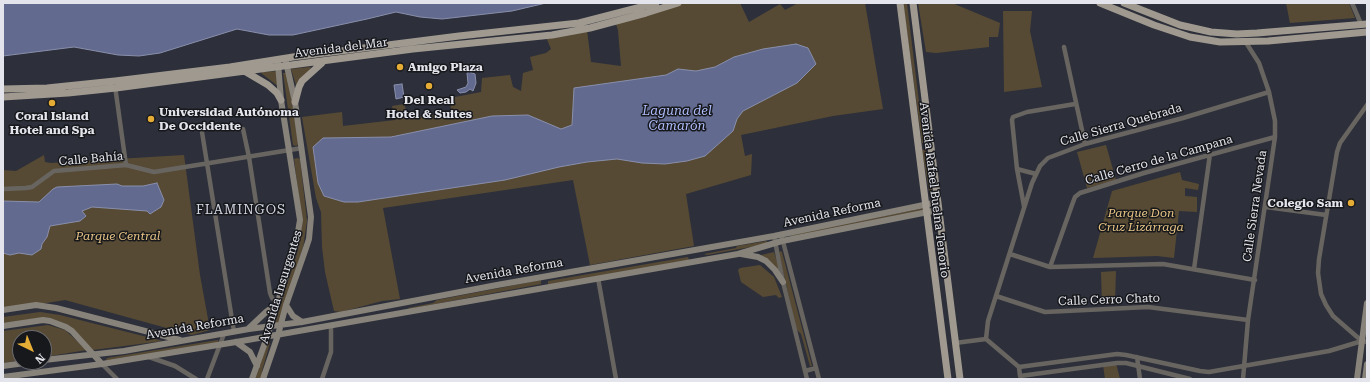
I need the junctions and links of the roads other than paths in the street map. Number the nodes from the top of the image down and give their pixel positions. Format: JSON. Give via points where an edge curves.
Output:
{"nodes":[{"id":1,"x":656,"y":3,"type":"edge"},
{"id":2,"x":678,"y":3,"type":"edge"},
{"id":3,"x":900,"y":3,"type":"edge"},
{"id":4,"x":913,"y":3,"type":"edge"},
{"id":5,"x":1100,"y":3,"type":"edge"},
{"id":6,"x":1124,"y":3,"type":"edge"},
{"id":7,"x":1352,"y":3,"type":"edge"},
{"id":8,"x":1364,"y":24,"type":"edge"},
{"id":9,"x":1367,"y":32,"type":"edge"},
{"id":10,"x":1245,"y":41,"type":"junction"},
{"id":11,"x":1064,"y":47,"type":"dead end"},
{"id":12,"x":286,"y":62,"type":"junction"},
{"id":13,"x":323,"y":62,"type":"junction"},
{"id":14,"x":278,"y":63,"type":"junction"},
{"id":15,"x":246,"y":72,"type":"junction"},
{"id":16,"x":115,"y":85,"type":"junction"},
{"id":17,"x":3,"y":89,"type":"edge"},
{"id":18,"x":1269,"y":92,"type":"junction"},
{"id":19,"x":3,"y":96,"type":"edge"},
{"id":20,"x":281,"y":100,"type":"junction"},
{"id":21,"x":294,"y":102,"type":"junction"},
{"id":22,"x":1075,"y":104,"type":"junction"},
{"id":23,"x":1367,"y":105,"type":"edge"},
{"id":24,"x":243,"y":129,"type":"dead end"},
{"id":25,"x":202,"y":132,"type":"dead end"},
{"id":26,"x":1276,"y":138,"type":"junction"},
{"id":27,"x":1085,"y":144,"type":"junction"},
{"id":28,"x":302,"y":148,"type":"junction"},
{"id":29,"x":290,"y":151,"type":"junction"},
{"id":30,"x":1210,"y":154,"type":"junction"},
{"id":31,"x":249,"y":157,"type":"junction"},
{"id":32,"x":208,"y":164,"type":"junction"},
{"id":33,"x":126,"y":165,"type":"junction"},
{"id":34,"x":1017,"y":169,"type":"junction"},
{"id":35,"x":1036,"y":174,"type":"junction"},
{"id":36,"x":3,"y":189,"type":"edge"},
{"id":37,"x":938,"y":206,"type":"junction"},
{"id":38,"x":1024,"y":207,"type":"junction"},
{"id":39,"x":1266,"y":207,"type":"junction"},
{"id":40,"x":926,"y":208,"type":"junction"},
{"id":41,"x":1326,"y":215,"type":"junction"},
{"id":42,"x":779,"y":237,"type":"junction"},
{"id":43,"x":776,"y":243,"type":"junction"},
{"id":44,"x":738,"y":254,"type":"junction"},
{"id":45,"x":1010,"y":254,"type":"junction"},
{"id":46,"x":1050,"y":267,"type":"junction"},
{"id":47,"x":1194,"y":269,"type":"junction"},
{"id":48,"x":598,"y":278,"type":"junction"},
{"id":49,"x":1255,"y":280,"type":"junction"},
{"id":50,"x":783,"y":282,"type":"junction"},
{"id":51,"x":996,"y":296,"type":"junction"},
{"id":52,"x":277,"y":303,"type":"junction"},
{"id":53,"x":1367,"y":303,"type":"edge"},
{"id":54,"x":399,"y":304,"type":"junction"},
{"id":55,"x":286,"y":305,"type":"junction"},
{"id":56,"x":3,"y":310,"type":"edge"},
{"id":57,"x":347,"y":313,"type":"junction"},
{"id":58,"x":401,"y":313,"type":"junction"},
{"id":59,"x":1248,"y":320,"type":"junction"},
{"id":60,"x":302,"y":322,"type":"junction"},
{"id":61,"x":347,"y":323,"type":"junction"},
{"id":62,"x":281,"y":325,"type":"junction"},
{"id":63,"x":3,"y":326,"type":"edge"},
{"id":64,"x":270,"y":326,"type":"junction"},
{"id":65,"x":331,"y":326,"type":"junction"},
{"id":66,"x":249,"y":329,"type":"junction"},
{"id":67,"x":234,"y":332,"type":"junction"},
{"id":68,"x":224,"y":334,"type":"junction"},
{"id":69,"x":278,"y":335,"type":"junction"},
{"id":70,"x":267,"y":337,"type":"junction"},
{"id":71,"x":986,"y":338,"type":"junction"},
{"id":72,"x":183,"y":340,"type":"junction"},
{"id":73,"x":1364,"y":341,"type":"edge"},
{"id":74,"x":236,"y":342,"type":"junction"},
{"id":75,"x":955,"y":343,"type":"junction"},
{"id":76,"x":220,"y":345,"type":"junction"},
{"id":77,"x":93,"y":354,"type":"junction"},
{"id":78,"x":149,"y":357,"type":"junction"},
{"id":79,"x":1137,"y":357,"type":"junction"},
{"id":80,"x":52,"y":359,"type":"edge"},
{"id":81,"x":102,"y":364,"type":"junction"},
{"id":82,"x":1367,"y":364,"type":"edge"},
{"id":83,"x":257,"y":366,"type":"junction"},
{"id":84,"x":1138,"y":366,"type":"junction"},
{"id":85,"x":1244,"y":366,"type":"junction"},
{"id":86,"x":1019,"y":367,"type":"junction"},
{"id":87,"x":816,"y":368,"type":"junction"},
{"id":88,"x":805,"y":371,"type":"junction"},
{"id":89,"x":3,"y":377,"type":"edge"},
{"id":90,"x":1018,"y":377,"type":"edge"},
{"id":91,"x":117,"y":379,"type":"edge"},
{"id":92,"x":196,"y":379,"type":"edge"},
{"id":93,"x":207,"y":379,"type":"edge"},
{"id":94,"x":252,"y":379,"type":"edge"},
{"id":95,"x":263,"y":379,"type":"edge"},
{"id":96,"x":322,"y":379,"type":"edge"},
{"id":97,"x":616,"y":379,"type":"edge"},
{"id":98,"x":807,"y":379,"type":"edge"},
{"id":99,"x":819,"y":379,"type":"edge"},
{"id":100,"x":948,"y":379,"type":"edge"},
{"id":101,"x":960,"y":379,"type":"edge"},
{"id":102,"x":1140,"y":379,"type":"edge"},
{"id":103,"x":1190,"y":379,"type":"edge"},
{"id":104,"x":1243,"y":379,"type":"edge"},
{"id":105,"x":1357,"y":379,"type":"edge"},
{"id":106,"x":1365,"y":379,"type":"edge"}],
"edges":[{"from":1,"to":12,"type":"main road","name":"Avenida del Mar","via":[[579,23],[459,36]]},
{"from":2,"to":13,"type":"main road","name":"Avenida del Mar","via":[[590,28],[552,35],[414,49]]},
{"from":3,"to":40,"type":"main road","name":"Avenida Rafael Buelna Tenorio"},
{"from":4,"to":37,"type":"main road","name":"Avenida Rafael Buelna Tenorio"},
{"from":5,"to":10,"type":"main road","via":[[1154,25],[1190,36],[1220,42]]},
{"from":6,"to":8,"type":"main road","via":[[1180,25],[1211,32],[1257,33]]},
{"from":7,"to":8,"type":"street"},
{"from":9,"to":10,"type":"main road"},
{"from":10,"to":18,"type":"street","name":"Calle Sierra Nevada","via":[[1259,63]]},
{"from":11,"to":22,"type":"street"},
{"from":12,"to":13,"type":"main road","name":"Avenida del Mar"},
{"from":12,"to":14,"type":"main road","name":"Avenida del Mar"},
{"from":12,"to":21,"type":"main road","name":"Avenida Insurgentes"},
{"from":13,"to":21,"type":"main road","via":[[302,81]]},
{"from":14,"to":15,"type":"main road","name":"Avenida del Mar"},
{"from":14,"to":16,"type":"main road","name":"Avenida del Mar","via":[[230,67]]},
{"from":14,"to":20,"type":"main road","name":"Avenida Insurgentes"},
{"from":15,"to":16,"type":"main road","name":"Avenida del Mar"},
{"from":15,"to":20,"type":"main road","via":[[268,85]]},
{"from":16,"to":17,"type":"main road","name":"Avenida del Mar"},
{"from":16,"to":19,"type":"main road","name":"Avenida del Mar","via":[[68,93]]},
{"from":16,"to":33,"type":"street"},
{"from":18,"to":26,"type":"street","name":"Calle Sierra Nevada"},
{"from":18,"to":27,"type":"street","name":"Calle Sierra Quebrada"},
{"from":20,"to":29,"type":"main road","name":"Avenida Insurgentes"},
{"from":21,"to":28,"type":"main road","name":"Avenida Insurgentes"},
{"from":22,"to":27,"type":"street"},
{"from":22,"to":34,"type":"street","via":[[1027,112],[1013,117]]},
{"from":23,"to":41,"type":"street","via":[[1340,143],[1334,163]]},
{"from":24,"to":31,"type":"street"},
{"from":25,"to":32,"type":"street"},
{"from":26,"to":30,"type":"street","name":"Calle Cerro de la Campana"},
{"from":26,"to":39,"type":"street","name":"Calle Sierra Nevada"},
{"from":27,"to":35,"type":"street","name":"Calle Sierra Quebrada","via":[[1048,158]]},
{"from":28,"to":29,"type":"street","name":"Calle Bahía"},
{"from":28,"to":55,"type":"main road","name":"Avenida Insurgentes","via":[[311,209],[310,229],[306,251]]},
{"from":29,"to":31,"type":"street","name":"Calle Bahía"},
{"from":29,"to":52,"type":"main road","name":"Avenida Insurgentes","via":[[300,220],[296,244]]},
{"from":30,"to":46,"type":"street","name":"Calle Cerro de la Campana","via":[[1075,197]]},
{"from":30,"to":47,"type":"street"},
{"from":31,"to":32,"type":"street","name":"Calle Bahía"},
{"from":31,"to":52,"type":"street","via":[[270,293]]},
{"from":32,"to":33,"type":"street","name":"Calle Bahía","via":[[154,172]]},
{"from":32,"to":67,"type":"street"},
{"from":33,"to":36,"type":"street","name":"Calle Bahía","via":[[54,171],[32,187]]},
{"from":34,"to":35,"type":"street"},
{"from":34,"to":38,"type":"street"},
{"from":35,"to":38,"type":"street","name":"Calle Sierra Quebrada"},
{"from":37,"to":40,"type":"main road","name":"Avenida Reforma"},
{"from":37,"to":75,"type":"main road","name":"Avenida Rafael Buelna Tenorio"},
{"from":38,"to":45,"type":"street","name":"Calle Sierra Quebrada"},
{"from":39,"to":41,"type":"street"},
{"from":39,"to":49,"type":"street","name":"Calle Sierra Nevada"},
{"from":40,"to":42,"type":"main road","name":"Avenida Reforma"},
{"from":40,"to":100,"type":"main road","name":"Avenida Rafael Buelna Tenorio"},
{"from":41,"to":73,"type":"street","via":[[1318,273],[1321,294],[1333,316]]},
{"from":42,"to":43,"type":"main road","name":"Avenida Reforma"},
{"from":42,"to":54,"type":"main road","name":"Avenida Reforma"},
{"from":42,"to":87,"type":"street"},
{"from":43,"to":44,"type":"main road","name":"Avenida Reforma"},
{"from":43,"to":50,"type":"street"},
{"from":44,"to":48,"type":"main road","name":"Avenida Reforma"},
{"from":44,"to":50,"type":"main road","via":[[766,261]]},
{"from":45,"to":46,"type":"street"},
{"from":45,"to":51,"type":"street","name":"Calle Sierra Quebrada"},
{"from":46,"to":47,"type":"street","via":[[1163,264]]},
{"from":47,"to":49,"type":"street"},
{"from":48,"to":58,"type":"main road","name":"Avenida Reforma"},
{"from":48,"to":97,"type":"street"},
{"from":49,"to":59,"type":"street","name":"Calle Sierra Nevada"},
{"from":50,"to":88,"type":"street"},
{"from":51,"to":59,"type":"street","name":"Calle Cerro Chato","via":[[1045,312],[1148,307]]},
{"from":51,"to":71,"type":"street","name":"Calle Sierra Quebrada"},
{"from":52,"to":64,"type":"main road","name":"Avenida Insurgentes"},
{"from":52,"to":66,"type":"main road"},
{"from":53,"to":73,"type":"main road"},
{"from":54,"to":57,"type":"main road","name":"Avenida Reforma"},
{"from":54,"to":58,"type":"main road"},
{"from":55,"to":60,"type":"main road","via":[[293,316]]},
{"from":55,"to":62,"type":"main road","name":"Avenida Insurgentes"},
{"from":56,"to":72,"type":"main road","via":[[36,305],[50,307]]},
{"from":57,"to":60,"type":"main road","name":"Avenida Reforma"},
{"from":57,"to":61,"type":"main road"},
{"from":58,"to":61,"type":"main road","name":"Avenida Reforma"},
{"from":59,"to":85,"type":"street","name":"Calle Sierra Nevada"},
{"from":60,"to":62,"type":"main road","name":"Avenida Reforma"},
{"from":61,"to":65,"type":"main road","name":"Avenida Reforma"},
{"from":62,"to":64,"type":"main road","name":"Avenida Reforma"},
{"from":62,"to":69,"type":"main road","name":"Avenida Insurgentes"},
{"from":63,"to":77,"type":"main road","via":[[50,321],[72,330]]},
{"from":64,"to":66,"type":"main road","name":"Avenida Reforma"},
{"from":64,"to":70,"type":"main road","name":"Avenida Insurgentes"},
{"from":65,"to":69,"type":"main road","name":"Avenida Reforma"},
{"from":65,"to":96,"type":"street","via":[[331,352]]},
{"from":66,"to":67,"type":"main road","name":"Avenida Reforma"},
{"from":67,"to":68,"type":"main road","name":"Avenida Reforma"},
{"from":68,"to":72,"type":"main road","name":"Avenida Reforma"},
{"from":68,"to":76,"type":"street"},
{"from":69,"to":70,"type":"main road","name":"Avenida Reforma"},
{"from":69,"to":95,"type":"main road","name":"Avenida Insurgentes"},
{"from":70,"to":74,"type":"main road","name":"Avenida Reforma"},
{"from":70,"to":83,"type":"main road","name":"Avenida Insurgentes"},
{"from":71,"to":75,"type":"street"},
{"from":71,"to":86,"type":"street"},
{"from":72,"to":77,"type":"main road","name":"Avenida Reforma"},
{"from":73,"to":85,"type":"street","via":[[1329,351]]},
{"from":73,"to":105,"type":"main road"},
{"from":74,"to":76,"type":"main road","name":"Avenida Reforma"},
{"from":74,"to":83,"type":"main road","via":[[250,352]]},
{"from":75,"to":101,"type":"main road","name":"Avenida Rafael Buelna Tenorio"},
{"from":76,"to":78,"type":"main road","name":"Avenida Reforma"},
{"from":76,"to":93,"type":"street"},
{"from":77,"to":80,"type":"main road","name":"Avenida Reforma"},
{"from":77,"to":81,"type":"main road"},
{"from":78,"to":81,"type":"main road","name":"Avenida Reforma"},
{"from":78,"to":92,"type":"street","via":[[175,366]]},
{"from":79,"to":84,"type":"street"},
{"from":79,"to":85,"type":"street","via":[[1209,372]]},
{"from":79,"to":86,"type":"street","via":[[1117,354]]},
{"from":81,"to":89,"type":"main road","name":"Avenida Reforma"},
{"from":81,"to":91,"type":"street"},
{"from":82,"to":106,"type":"main road"},
{"from":83,"to":94,"type":"main road","name":"Avenida Insurgentes"},
{"from":84,"to":90,"type":"street","via":[[1117,363]]},
{"from":84,"to":102,"type":"street"},
{"from":84,"to":103,"type":"street"},
{"from":85,"to":104,"type":"street","name":"Calle Sierra Nevada"},
{"from":86,"to":90,"type":"street"},
{"from":87,"to":88,"type":"street"},
{"from":87,"to":99,"type":"street"},
{"from":88,"to":98,"type":"street"}]}
